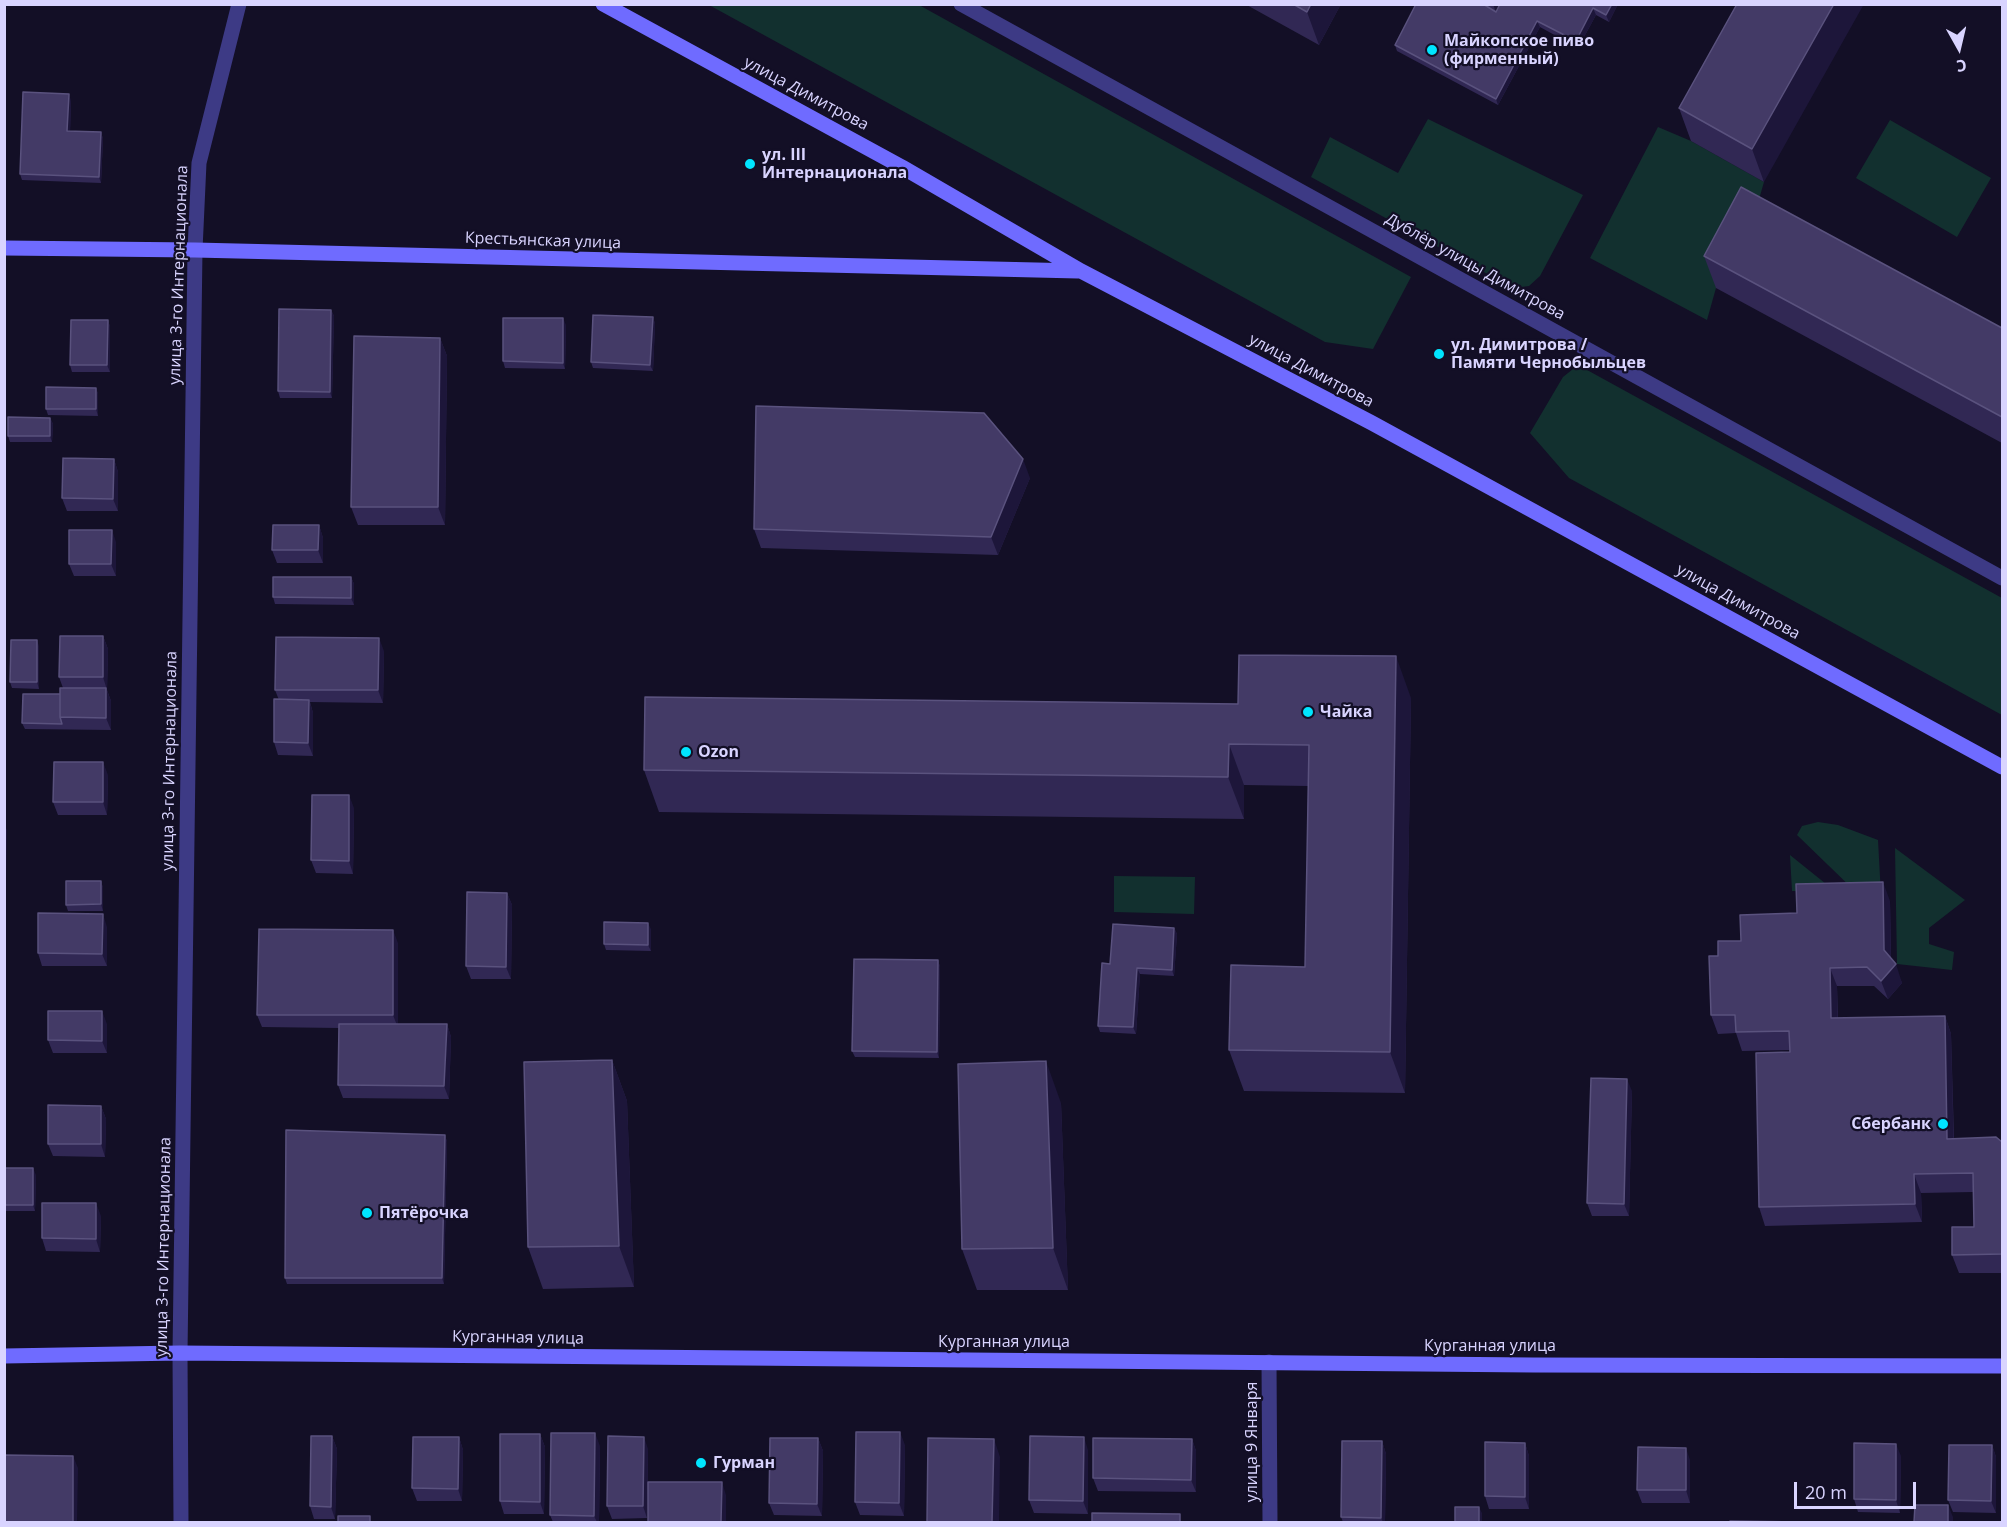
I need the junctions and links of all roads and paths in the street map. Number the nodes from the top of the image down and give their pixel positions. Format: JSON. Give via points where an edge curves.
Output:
{"nodes":[{"id":1,"x":239,"y":4,"type":"edge"},
{"id":2,"x":603,"y":4,"type":"edge"},
{"id":3,"x":961,"y":4,"type":"edge"},
{"id":4,"x":4,"y":248,"type":"edge"},
{"id":5,"x":195,"y":250,"type":"junction"},
{"id":6,"x":1081,"y":271,"type":"junction"},
{"id":7,"x":2002,"y":578,"type":"edge"},
{"id":8,"x":2002,"y":767,"type":"edge"},
{"id":9,"x":180,"y":1353,"type":"junction"},
{"id":10,"x":4,"y":1356,"type":"edge"},
{"id":11,"x":1269,"y":1362,"type":"junction"},
{"id":12,"x":2002,"y":1366,"type":"edge"},
{"id":13,"x":181,"y":1522,"type":"edge"},
{"id":14,"x":1270,"y":1522,"type":"edge"}],
"edges":[{"from":1,"to":5,"type":"street","name":"улица 3-го Интернационала","via":[[199,163]]},
{"from":2,"to":6,"type":"street","name":"улица Димитрова","via":[[902,167]]},
{"from":3,"to":7,"type":"street","name":"Дублёр улицы Димитрова"},
{"from":4,"to":5,"type":"street","name":"Крестьянская улица"},
{"from":5,"to":6,"type":"street","name":"Крестьянская улица"},
{"from":5,"to":9,"type":"street","name":"улица 3-го Интернационала"},
{"from":6,"to":8,"type":"street","name":"улица Димитрова","via":[[1372,423]]},
{"from":9,"to":10,"type":"street","name":"Курганная улица"},
{"from":9,"to":11,"type":"street","name":"Курганная улица"},
{"from":9,"to":13,"type":"street","name":"улица 3-го Интернационала"},
{"from":11,"to":12,"type":"street","name":"Курганная улица"},
{"from":11,"to":14,"type":"street","name":"улица 9 Января"}]}
